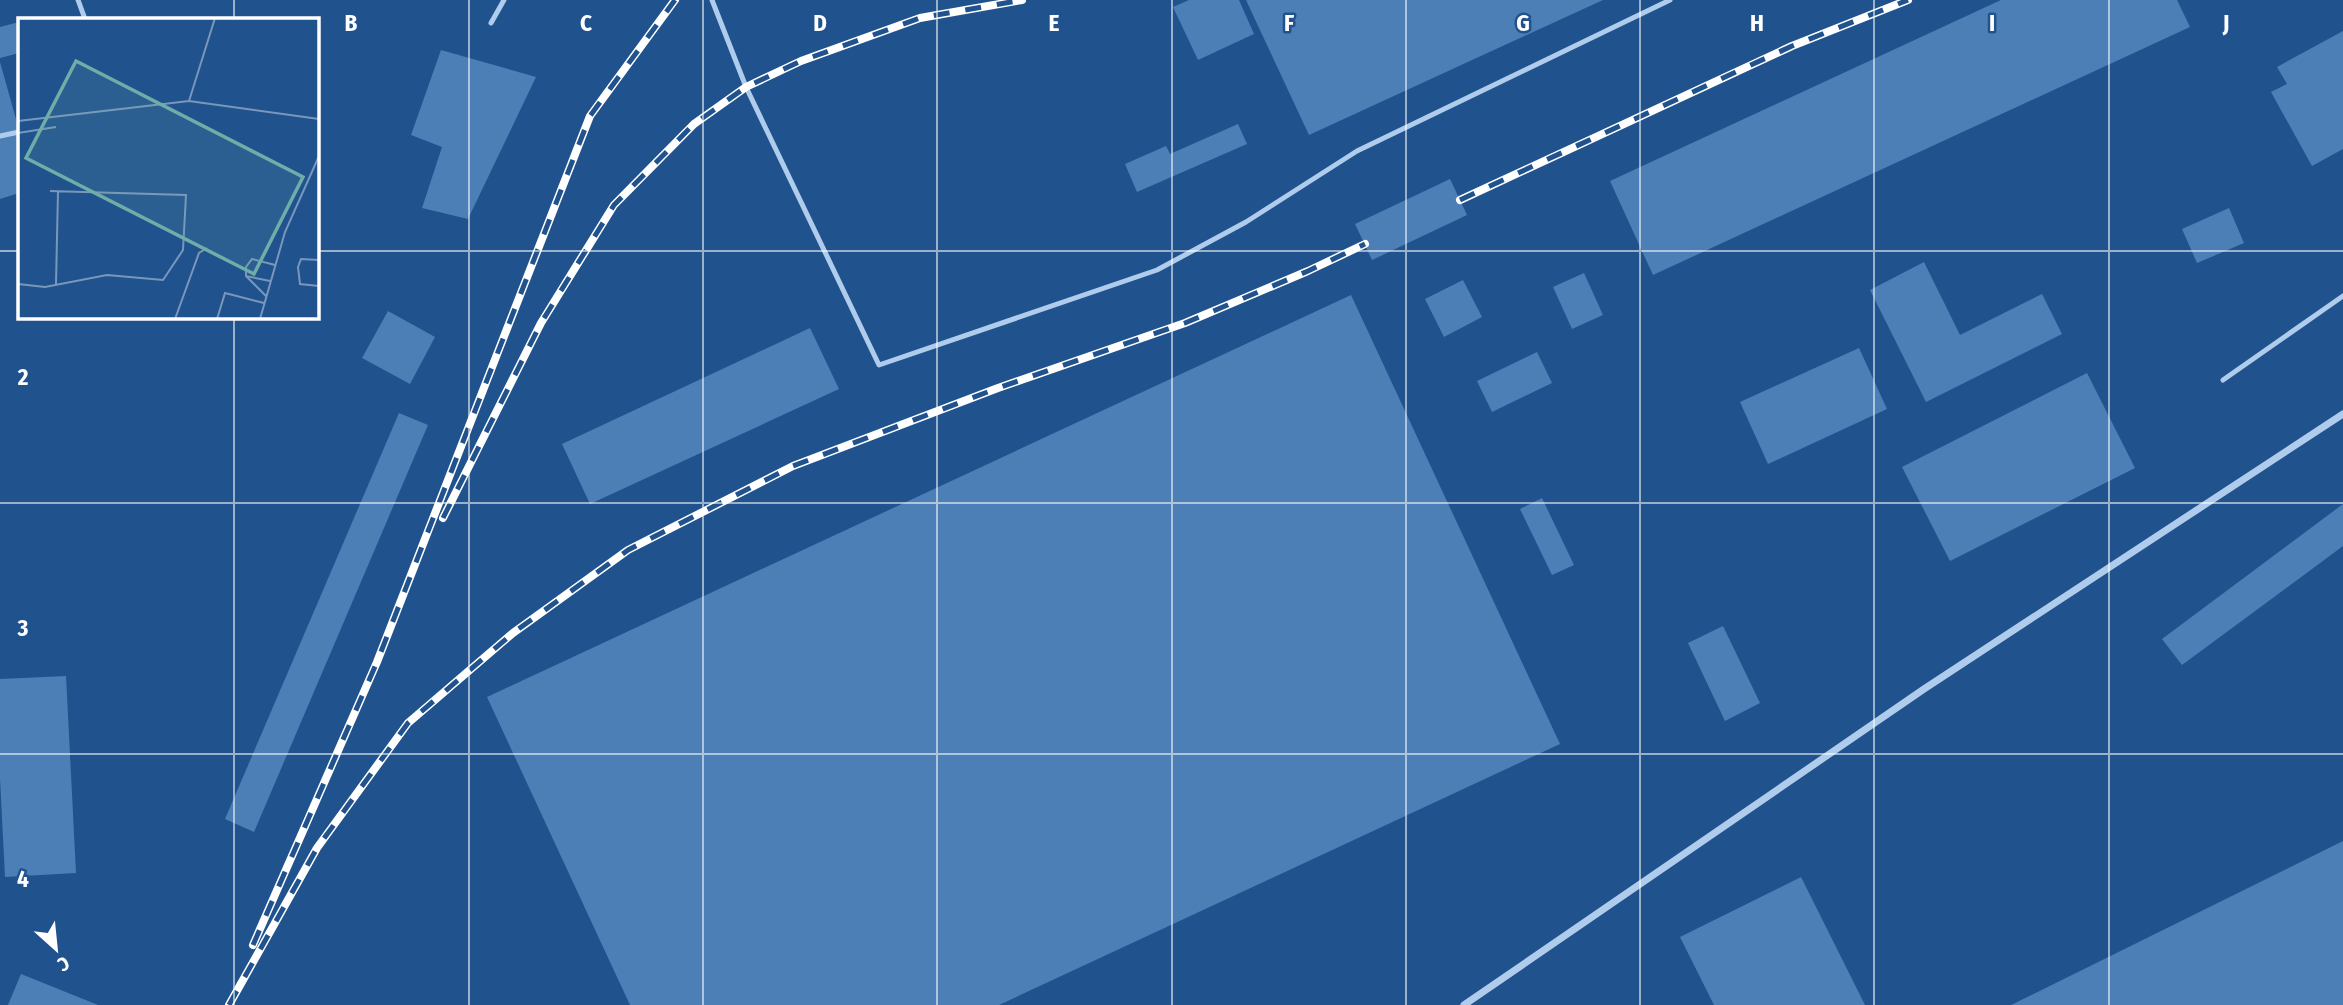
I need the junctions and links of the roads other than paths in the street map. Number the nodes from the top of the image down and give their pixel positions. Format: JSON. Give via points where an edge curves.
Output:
{"nodes":[{"id":1,"x":78,"y":0,"type":"edge"},
{"id":2,"x":504,"y":0,"type":"edge"},
{"id":3,"x":712,"y":0,"type":"edge"},
{"id":4,"x":1670,"y":0,"type":"edge"},
{"id":5,"x":85,"y":18,"type":"edge"},
{"id":6,"x":491,"y":23,"type":"dead end"},
{"id":7,"x":18,"y":132,"type":"edge"},
{"id":8,"x":0,"y":136,"type":"edge"},
{"id":9,"x":2343,"y":296,"type":"edge"},
{"id":10,"x":2222,"y":380,"type":"dead end"},
{"id":11,"x":2343,"y":414,"type":"edge"},
{"id":12,"x":1464,"y":1005,"type":"edge"}],
"edges":[{"from":1,"to":5,"type":"lane"},
{"from":2,"to":6,"type":"lane"},
{"from":3,"to":4,"type":"lane","via":[[746,87],[879,365],[1157,270],[1246,222],[1357,150]]},
{"from":7,"to":8,"type":"lane"},
{"from":9,"to":10,"type":"lane"},
{"from":11,"to":12,"type":"street","via":[[1924,689]]}]}
